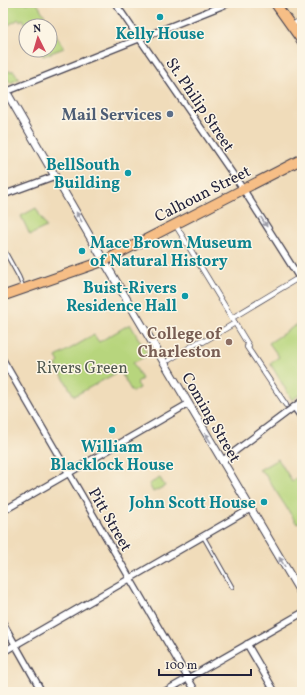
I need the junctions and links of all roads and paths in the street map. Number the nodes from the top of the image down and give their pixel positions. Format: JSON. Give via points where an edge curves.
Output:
{"nodes":[{"id":1,"x":116,"y":3,"type":"edge"},
{"id":2,"x":229,"y":3,"type":"edge"},
{"id":3,"x":275,"y":3,"type":"edge"},
{"id":4,"x":302,"y":19,"type":"edge"},
{"id":5,"x":291,"y":26,"type":"junction"},
{"id":6,"x":141,"y":39,"type":"junction"},
{"id":7,"x":302,"y":41,"type":"edge"},
{"id":8,"x":4,"y":90,"type":"edge"},
{"id":9,"x":302,"y":159,"type":"edge"},
{"id":10,"x":55,"y":176,"type":"junction"},
{"id":11,"x":243,"y":189,"type":"junction"},
{"id":12,"x":3,"y":195,"type":"edge"},
{"id":13,"x":174,"y":224,"type":"junction"},
{"id":14,"x":3,"y":248,"type":"edge"},
{"id":15,"x":104,"y":261,"type":"junction"},
{"id":16,"x":295,"y":280,"type":"dead end"},
{"id":17,"x":302,"y":282,"type":"edge"},
{"id":18,"x":23,"y":289,"type":"junction"},
{"id":19,"x":3,"y":296,"type":"edge"},
{"id":20,"x":234,"y":320,"type":"junction"},
{"id":21,"x":3,"y":360,"type":"edge"},
{"id":22,"x":169,"y":360,"type":"dead end"},
{"id":23,"x":302,"y":401,"type":"edge"},
{"id":24,"x":188,"y":404,"type":"junction"},
{"id":25,"x":286,"y":405,"type":"dead end"},
{"id":26,"x":294,"y":407,"type":"junction"},
{"id":27,"x":302,"y":418,"type":"edge"},
{"id":28,"x":222,"y":461,"type":"junction"},
{"id":29,"x":69,"y":473,"type":"junction"},
{"id":30,"x":250,"y":509,"type":"junction"},
{"id":31,"x":3,"y":511,"type":"edge"},
{"id":32,"x":203,"y":536,"type":"junction"},
{"id":33,"x":130,"y":579,"type":"junction"},
{"id":34,"x":232,"y":587,"type":"dead end"},
{"id":35,"x":302,"y":595,"type":"edge"},
{"id":36,"x":302,"y":613,"type":"edge"},
{"id":37,"x":3,"y":623,"type":"edge"},
{"id":38,"x":247,"y":644,"type":"junction"},
{"id":39,"x":16,"y":645,"type":"junction"},
{"id":40,"x":3,"y":652,"type":"edge"},
{"id":41,"x":188,"y":678,"type":"junction"},
{"id":42,"x":42,"y":692,"type":"edge"},
{"id":43,"x":164,"y":692,"type":"edge"},
{"id":44,"x":196,"y":692,"type":"edge"},
{"id":45,"x":275,"y":692,"type":"edge"}],
"edges":[{"from":1,"to":6,"type":"street","name":"St. Philip Street"},
{"from":2,"to":6,"type":"street"},
{"from":3,"to":5,"type":"main road"},
{"from":4,"to":5,"type":"street"},
{"from":5,"to":7,"type":"main road"},
{"from":6,"to":8,"type":"street"},
{"from":6,"to":11,"type":"street","name":"St. Philip Street"},
{"from":8,"to":10,"type":"street","name":"Coming Street"},
{"from":9,"to":11,"type":"main road","name":"Calhoun Street"},
{"from":10,"to":12,"type":"street"},
{"from":15,"to":10,"type":"street","name":"Coming Street","one_way":true},
{"from":11,"to":13,"type":"main road","name":"Calhoun Street"},
{"from":11,"to":17,"type":"street","name":"St. Philip Street","one_way":true},
{"from":13,"to":15,"type":"main road","name":"Calhoun Street"},
{"from":13,"to":20,"type":"street"},
{"from":14,"to":18,"type":"lane"},
{"from":15,"to":18,"type":"main road","name":"Calhoun Street"},
{"from":15,"to":24,"type":"street","name":"Coming Street"},
{"from":16,"to":20,"type":"street"},
{"from":18,"to":19,"type":"main road","name":"Calhoun Street"},
{"from":20,"to":22,"type":"street","via":[[203,342],[202,340]]},
{"from":20,"to":25,"type":"street","via":[[249,346],[247,347]]},
{"from":21,"to":29,"type":"street","name":"Pitt Street"},
{"from":23,"to":26,"type":"street"},
{"from":28,"to":24,"type":"street","name":"Coming Street","one_way":true},
{"from":24,"to":29,"type":"street"},
{"from":26,"to":27,"type":"street"},
{"from":26,"to":28,"type":"street"},
{"from":28,"to":30,"type":"street","name":"Coming Street"},
{"from":29,"to":31,"type":"street"},
{"from":29,"to":33,"type":"street","name":"Pitt Street"},
{"from":30,"to":32,"type":"street"},
{"from":35,"to":30,"type":"street","name":"Coming Street","one_way":true},
{"from":32,"to":33,"type":"street"},
{"from":32,"to":34,"type":"lane"},
{"from":33,"to":39,"type":"street"},
{"from":33,"to":41,"type":"street","name":"Pitt Street"},
{"from":36,"to":38,"type":"street"},
{"from":37,"to":39,"type":"street"},
{"from":38,"to":41,"type":"street"},
{"from":38,"to":45,"type":"street"},
{"from":39,"to":40,"type":"street"},
{"from":39,"to":42,"type":"street"},
{"from":41,"to":43,"type":"street"},
{"from":41,"to":44,"type":"street","name":"Pitt Street"}]}
